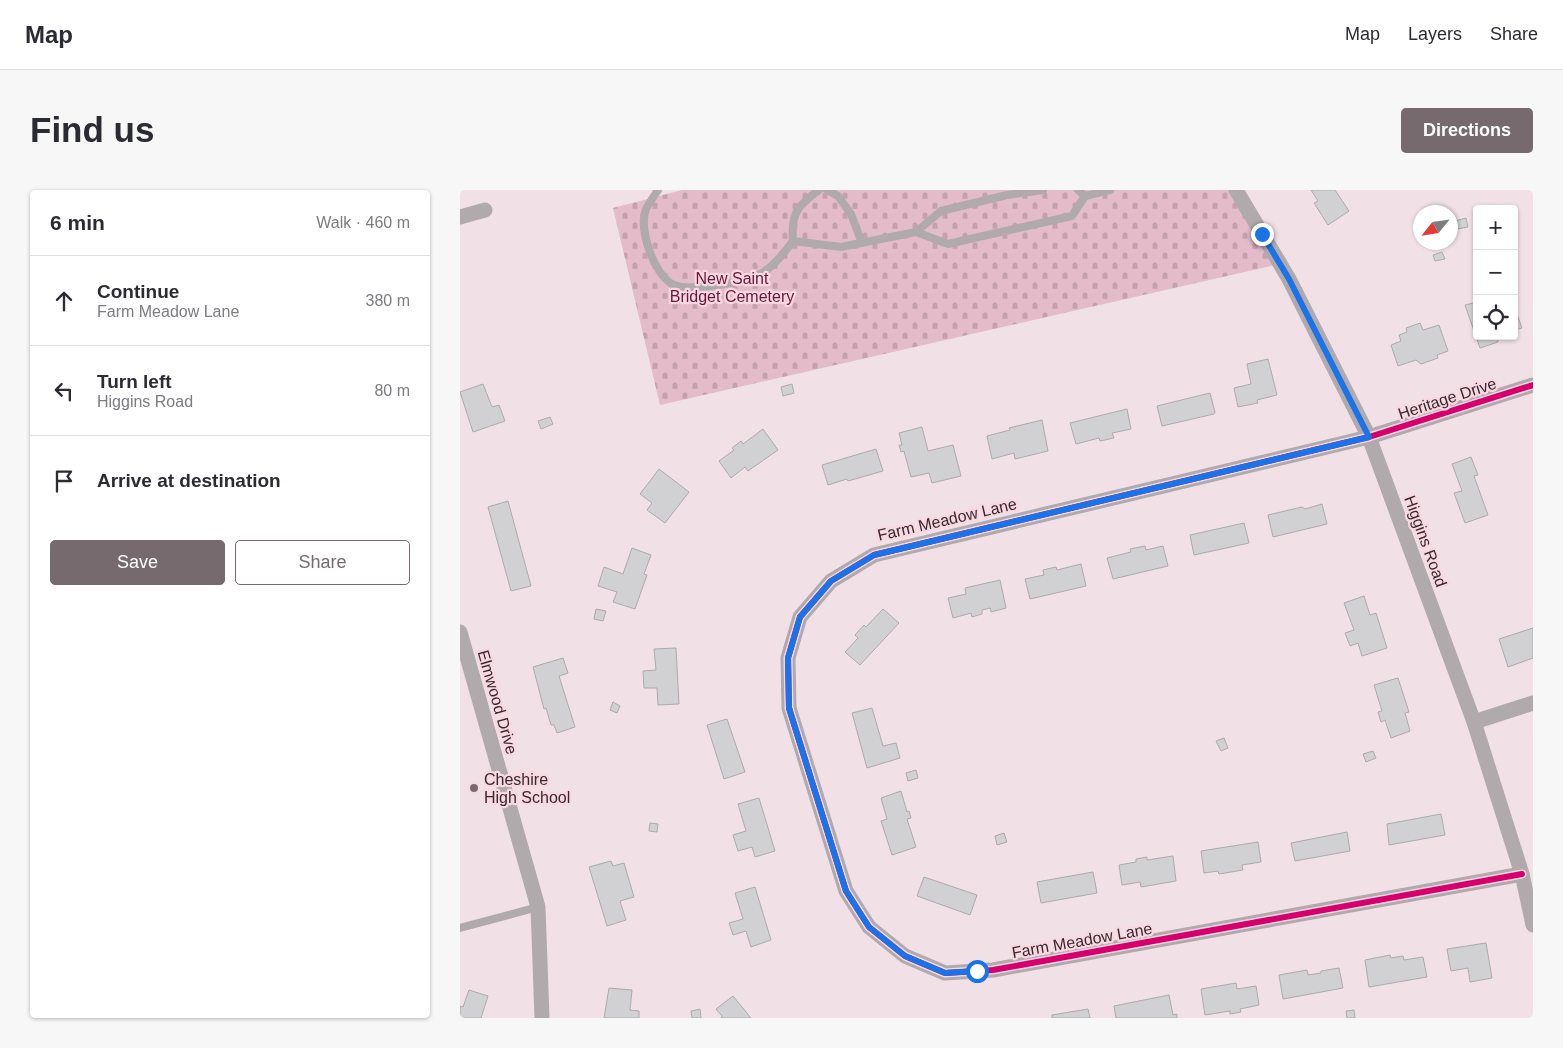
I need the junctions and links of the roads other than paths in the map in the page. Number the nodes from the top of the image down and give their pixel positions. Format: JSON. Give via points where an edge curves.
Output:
{"nodes":[{"id":1,"x":658,"y":190,"type":"edge"},
{"id":2,"x":819,"y":190,"type":"edge"},
{"id":3,"x":1043,"y":190,"type":"edge"},
{"id":4,"x":1078,"y":190,"type":"edge"},
{"id":5,"x":1110,"y":190,"type":"edge"},
{"id":6,"x":1236,"y":190,"type":"edge"},
{"id":7,"x":830,"y":191,"type":"edge"},
{"id":8,"x":1085,"y":196,"type":"junction"},
{"id":9,"x":485,"y":210,"type":"dead end"},
{"id":10,"x":460,"y":217,"type":"edge"},
{"id":11,"x":916,"y":232,"type":"junction"},
{"id":12,"x":793,"y":240,"type":"junction"},
{"id":13,"x":862,"y":243,"type":"junction"},
{"id":14,"x":1533,"y":385,"type":"edge"},
{"id":15,"x":1369,"y":437,"type":"junction"},
{"id":16,"x":460,"y":632,"type":"edge"},
{"id":17,"x":1533,"y":703,"type":"edge"},
{"id":18,"x":1474,"y":722,"type":"junction"},
{"id":19,"x":1522,"y":874,"type":"junction"},
{"id":20,"x":538,"y":907,"type":"junction"},
{"id":21,"x":1533,"y":925,"type":"edge"},
{"id":22,"x":460,"y":928,"type":"edge"},
{"id":23,"x":542,"y":1018,"type":"edge"}],
"edges":[{"from":1,"to":12,"type":"lane","via":[[646,210],[646,240],[660,272],[673,285],[711,286],[761,273],[782,257]]},
{"from":2,"to":12,"type":"lane","via":[[796,210]]},
{"from":3,"to":11,"type":"lane","via":[[1007,195],[941,212]]},
{"from":4,"to":8,"type":"lane"},
{"from":5,"to":8,"type":"lane"},
{"from":6,"to":15,"type":"street","name":"Higgins Road","via":[[1289,279]]},
{"from":7,"to":13,"type":"lane","via":[[838,196],[851,214]]},
{"from":8,"to":11,"type":"lane","via":[[1072,216],[948,244]]},
{"from":9,"to":10,"type":"street"},
{"from":11,"to":13,"type":"lane"},
{"from":12,"to":13,"type":"lane","via":[[841,247]]},
{"from":14,"to":15,"type":"street","name":"Heritage Drive"},
{"from":15,"to":18,"type":"street","name":"Higgins Road"},
{"from":15,"to":19,"type":"street","name":"Farm Meadow Lane","via":[[874,555],[831,581],[800,617],[788,658],[789,708],[846,891],[869,927],[905,956],[945,973],[993,970]]},
{"from":16,"to":20,"type":"street","name":"Elmwood Drive"},
{"from":17,"to":18,"type":"street"},
{"from":18,"to":19,"type":"street","name":"Higgins Road"},
{"from":19,"to":21,"type":"street","name":"Higgins Road"},
{"from":20,"to":22,"type":"lane"},
{"from":20,"to":23,"type":"street","name":"Elmwood Drive"}]}
